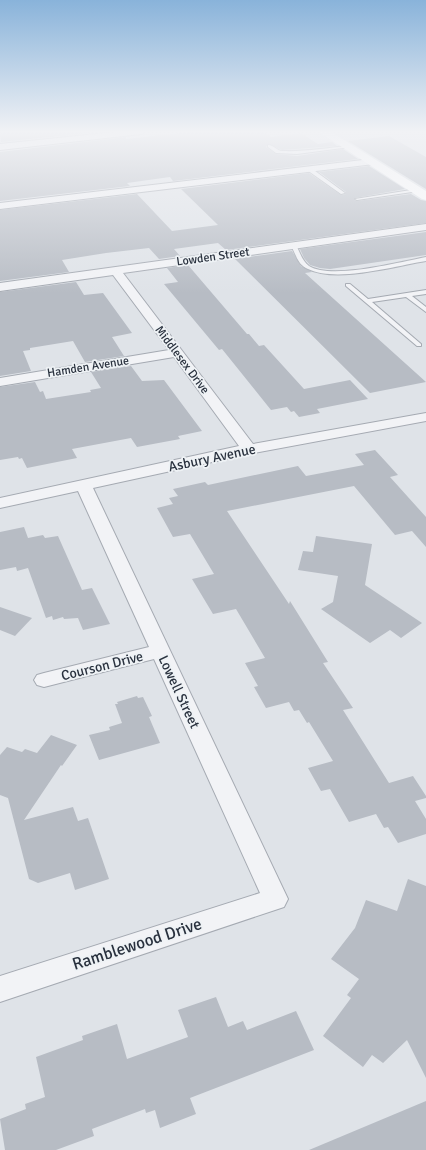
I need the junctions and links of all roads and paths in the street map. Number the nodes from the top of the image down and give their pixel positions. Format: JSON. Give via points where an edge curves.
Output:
{"nodes":[{"id":1,"x":170,"y":186,"type":"edge"},
{"id":2,"x":332,"y":186,"type":"edge"},
{"id":3,"x":409,"y":186,"type":"edge"},
{"id":4,"x":342,"y":193,"type":"dead end"},
{"id":5,"x":421,"y":193,"type":"edge"},
{"id":6,"x":357,"y":199,"type":"dead end"},
{"id":7,"x":0,"y":206,"type":"edge"},
{"id":8,"x":426,"y":227,"type":"edge"},
{"id":9,"x":294,"y":246,"type":"junction"},
{"id":10,"x":426,"y":259,"type":"edge"},
{"id":11,"x":116,"y":271,"type":"junction"},
{"id":12,"x":348,"y":285,"type":"dead end"},
{"id":13,"x":0,"y":287,"type":"edge"},
{"id":14,"x":426,"y":292,"type":"edge"},
{"id":15,"x":407,"y":295,"type":"junction"},
{"id":16,"x":367,"y":301,"type":"junction"},
{"id":17,"x":426,"y":310,"type":"edge"},
{"id":18,"x":418,"y":345,"type":"dead end"},
{"id":19,"x":177,"y":353,"type":"junction"},
{"id":20,"x":0,"y":382,"type":"edge"},
{"id":21,"x":426,"y":417,"type":"edge"},
{"id":22,"x":249,"y":449,"type":"junction"},
{"id":23,"x":84,"y":486,"type":"junction"},
{"id":24,"x":0,"y":503,"type":"edge"},
{"id":25,"x":160,"y":651,"type":"junction"},
{"id":26,"x":44,"y":680,"type":"dead end"},
{"id":27,"x":275,"y":898,"type":"joint"},
{"id":28,"x":0,"y":989,"type":"edge"}],
"edges":[{"from":1,"to":7,"type":"street"},
{"from":2,"to":4,"type":"lane"},
{"from":3,"to":5,"type":"main road"},
{"from":5,"to":6,"type":"lane"},
{"from":8,"to":9,"type":"street","name":"Lowden Street"},
{"from":9,"to":10,"type":"lane","via":[[298,257],[308,268],[328,274]]},
{"from":9,"to":11,"type":"street","name":"Lowden Street"},
{"from":11,"to":13,"type":"street","name":"Lowden Street"},
{"from":11,"to":19,"type":"street","name":"Middlesex Drive"},
{"from":12,"to":16,"type":"lane"},
{"from":14,"to":15,"type":"lane"},
{"from":15,"to":16,"type":"lane"},
{"from":15,"to":17,"type":"lane"},
{"from":16,"to":18,"type":"lane"},
{"from":19,"to":20,"type":"street","name":"Hamden Avenue"},
{"from":19,"to":22,"type":"street","name":"Middlesex Drive"},
{"from":21,"to":22,"type":"street","name":"Asbury Avenue"},
{"from":22,"to":23,"type":"street","name":"Asbury Avenue"},
{"from":23,"to":24,"type":"street","name":"Asbury Avenue"},
{"from":23,"to":25,"type":"street","name":"Lowell Street"},
{"from":25,"to":26,"type":"street","name":"Courson Drive"},
{"from":25,"to":27,"type":"street","name":"Lowell Street"},
{"from":27,"to":28,"type":"street","name":"Ramblewood Drive"}]}
